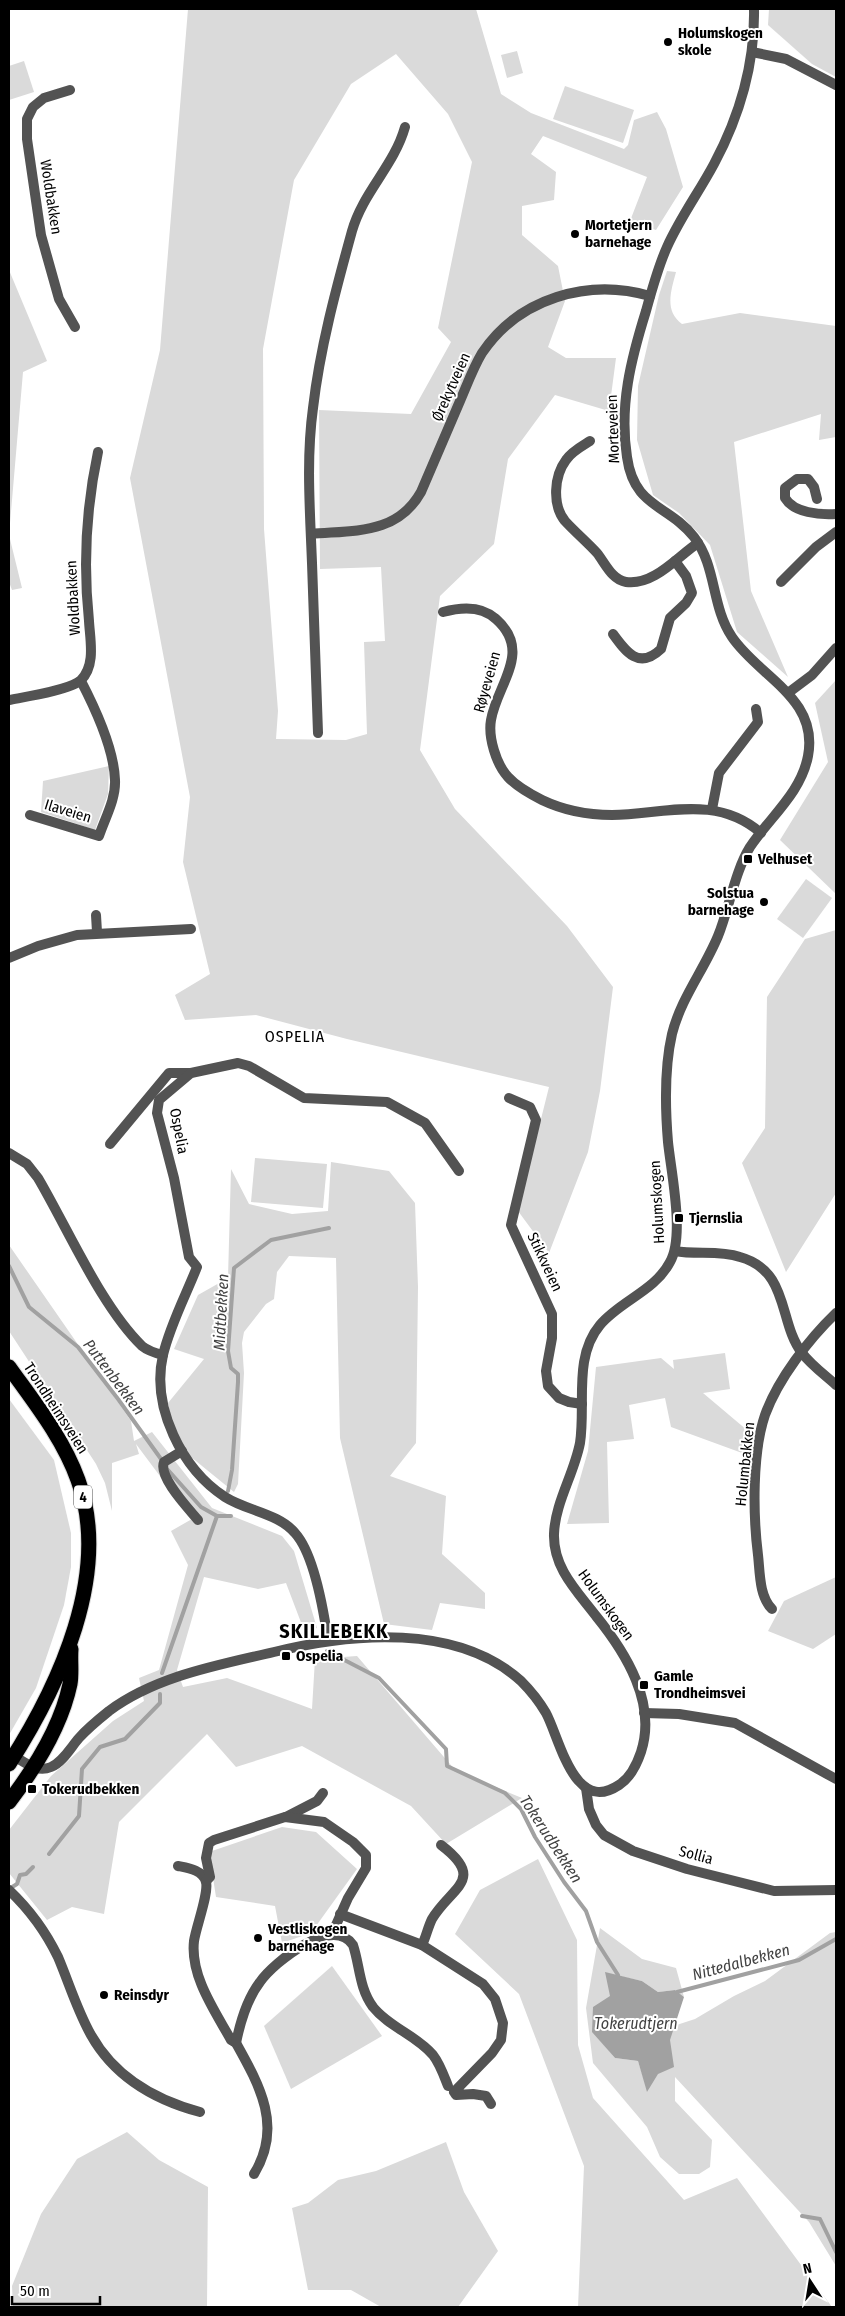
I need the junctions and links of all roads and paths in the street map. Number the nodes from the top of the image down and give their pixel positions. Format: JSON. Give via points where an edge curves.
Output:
{"nodes":[{"id":1,"x":754,"y":9,"type":"edge"},
{"id":2,"x":752,"y":52,"type":"junction"},
{"id":3,"x":836,"y":85,"type":"edge"},
{"id":4,"x":70,"y":90,"type":"dead end"},
{"id":5,"x":405,"y":127,"type":"dead end"},
{"id":6,"x":650,"y":296,"type":"junction"},
{"id":7,"x":75,"y":328,"type":"dead end"},
{"id":8,"x":590,"y":441,"type":"dead end"},
{"id":9,"x":98,"y":452,"type":"dead end"},
{"id":10,"x":817,"y":499,"type":"dead end"},
{"id":11,"x":836,"y":514,"type":"edge"},
{"id":12,"x":836,"y":532,"type":"edge"},
{"id":13,"x":311,"y":534,"type":"junction"},
{"id":14,"x":698,"y":543,"type":"junction"},
{"id":15,"x":675,"y":561,"type":"junction"},
{"id":16,"x":781,"y":582,"type":"dead end"},
{"id":17,"x":443,"y":612,"type":"dead end"},
{"id":18,"x":613,"y":634,"type":"dead end"},
{"id":19,"x":836,"y":648,"type":"edge"},
{"id":20,"x":80,"y":681,"type":"junction"},
{"id":21,"x":788,"y":693,"type":"junction"},
{"id":22,"x":9,"y":700,"type":"edge"},
{"id":23,"x":756,"y":709,"type":"dead end"},
{"id":24,"x":318,"y":733,"type":"dead end"},
{"id":25,"x":712,"y":810,"type":"junction"},
{"id":26,"x":30,"y":816,"type":"dead end"},
{"id":27,"x":764,"y":830,"type":"junction"},
{"id":28,"x":96,"y":915,"type":"dead end"},
{"id":29,"x":191,"y":929,"type":"dead end"},
{"id":30,"x":97,"y":932,"type":"junction"},
{"id":31,"x":9,"y":958,"type":"edge"},
{"id":32,"x":191,"y":1073,"type":"junction"},
{"id":33,"x":509,"y":1098,"type":"dead end"},
{"id":34,"x":110,"y":1144,"type":"dead end"},
{"id":35,"x":9,"y":1153,"type":"edge"},
{"id":36,"x":459,"y":1171,"type":"dead end"},
{"id":37,"x":675,"y":1251,"type":"junction"},
{"id":38,"x":836,"y":1313,"type":"edge"},
{"id":39,"x":802,"y":1353,"type":"junction"},
{"id":40,"x":163,"y":1355,"type":"junction"},
{"id":41,"x":9,"y":1367,"type":"edge"},
{"id":42,"x":836,"y":1385,"type":"edge"},
{"id":43,"x":582,"y":1404,"type":"junction"},
{"id":44,"x":182,"y":1451,"type":"junction"},
{"id":45,"x":198,"y":1520,"type":"dead end"},
{"id":46,"x":772,"y":1609,"type":"dead end"},
{"id":47,"x":328,"y":1641,"type":"junction"},
{"id":48,"x":71,"y":1645,"type":"junction"},
{"id":49,"x":644,"y":1713,"type":"junction"},
{"id":50,"x":11,"y":1760,"type":"edge"},
{"id":51,"x":34,"y":1767,"type":"junction"},
{"id":52,"x":836,"y":1779,"type":"edge"},
{"id":53,"x":586,"y":1788,"type":"junction"},
{"id":54,"x":322,"y":1793,"type":"dead end"},
{"id":55,"x":9,"y":1802,"type":"edge"},
{"id":56,"x":285,"y":1817,"type":"junction"},
{"id":57,"x":441,"y":1845,"type":"dead end"},
{"id":58,"x":178,"y":1866,"type":"dead end"},
{"id":59,"x":206,"y":1881,"type":"junction"},
{"id":60,"x":9,"y":1890,"type":"edge"},
{"id":61,"x":836,"y":1890,"type":"edge"},
{"id":62,"x":340,"y":1914,"type":"junction"},
{"id":63,"x":332,"y":1934,"type":"junction"},
{"id":64,"x":422,"y":1945,"type":"junction"},
{"id":65,"x":236,"y":2043,"type":"junction"},
{"id":66,"x":448,"y":2086,"type":"dead end"},
{"id":67,"x":491,"y":2104,"type":"dead end"},
{"id":68,"x":200,"y":2112,"type":"dead end"},
{"id":69,"x":254,"y":2174,"type":"dead end"}],
"edges":[{"from":1,"to":2,"type":"street","name":"Morteveien"},
{"from":2,"to":3,"type":"street","via":[[786,59]]},
{"from":2,"to":6,"type":"street","name":"Morteveien","via":[[728,136],[668,244]]},
{"from":4,"to":7,"type":"street","name":"Woldbakken","via":[[44,98],[33,107],[27,119],[27,139],[41,235],[59,299]]},
{"from":5,"to":13,"type":"street","via":[[391,161],[356,219],[327,324],[310,433]]},
{"from":6,"to":13,"type":"street","name":"Ørekytveien","via":[[619,289],[582,290],[547,300],[516,318],[481,354],[421,492],[410,509],[398,519],[379,527]]},
{"from":6,"to":14,"type":"street","name":"Morteveien","via":[[628,375],[625,420],[628,466],[633,482],[642,494],[685,527]]},
{"from":8,"to":15,"type":"street","via":[[566,459],[561,468],[556,493],[561,515],[615,577],[626,582],[643,580]]},
{"from":9,"to":20,"type":"street","name":"Woldbakken","via":[[87,523],[85,587],[90,660]]},
{"from":10,"to":11,"type":"street","via":[[808,479],[792,481],[785,488],[784,498],[792,506],[820,514]]},
{"from":12,"to":16,"type":"street","via":[[816,546]]},
{"from":13,"to":24,"type":"street"},
{"from":14,"to":15,"type":"street"},
{"from":14,"to":21,"type":"street","name":"Morteveien","via":[[708,562],[728,632],[744,653]]},
{"from":15,"to":18,"type":"street","via":[[686,576],[692,593],[670,618],[660,649],[647,657],[632,656]]},
{"from":17,"to":25,"type":"street","name":"Røyeveien","via":[[468,608],[488,612],[504,626],[513,651],[492,714],[491,729],[500,764],[507,776],[522,789],[556,805],[599,814]]},
{"from":19,"to":21,"type":"street","via":[[812,675]]},
{"from":20,"to":22,"type":"street","via":[[60,689]]},
{"from":20,"to":26,"type":"street","name":"Ilaveien","via":[[98,713],[115,780],[113,797],[99,836]]},
{"from":21,"to":27,"type":"street","name":"Morteveien","via":[[806,723],[808,756],[800,781]]},
{"from":23,"to":25,"type":"street","via":[[758,722],[719,773]]},
{"from":25,"to":27,"type":"street","name":"Røyeveien"},
{"from":27,"to":37,"type":"street","name":"Holumskogen","via":[[743,862],[717,938],[684,1001],[670,1043],[666,1096],[676,1211]]},
{"from":28,"to":30,"type":"street"},
{"from":29,"to":30,"type":"street"},
{"from":30,"to":31,"type":"street","via":[[60,939]]},
{"from":32,"to":34,"type":"street","via":[[169,1073]]},
{"from":32,"to":36,"type":"street","name":"Ospelia","via":[[238,1063],[249,1066],[304,1098],[387,1102],[425,1123]]},
{"from":32,"to":40,"type":"street","name":"Ospelia","via":[[159,1100],[157,1114],[174,1178],[189,1256],[197,1267]]},
{"from":33,"to":43,"type":"street","name":"Stikkveien","via":[[530,1107],[536,1120],[511,1225],[552,1314],[547,1381],[558,1398]]},
{"from":35,"to":40,"type":"street","via":[[27,1164],[38,1178],[94,1279],[120,1318],[142,1346]]},
{"from":37,"to":39,"type":"street","via":[[731,1255],[757,1264],[779,1292]]},
{"from":37,"to":43,"type":"street","name":"Holumskogen","via":[[659,1276],[596,1330],[585,1363]]},
{"from":38,"to":39,"type":"street","name":"Holumbakken"},
{"from":39,"to":42,"type":"street"},
{"from":39,"to":46,"type":"street","name":"Holumbakken","via":[[772,1399],[758,1454],[757,1545],[764,1594]]},
{"from":40,"to":44,"type":"street","name":"Ospelia","via":[[161,1375],[165,1409]]},
{"from":41,"to":48,"type":"highway","name":"Trondheimsveien","number":"4","via":[[64,1450],[85,1505],[88,1560]]},
{"from":43,"to":49,"type":"street","name":"Holumskogen","via":[[577,1457],[556,1520],[556,1551],[567,1578],[628,1662],[639,1687]]},
{"from":44,"to":45,"type":"street","via":[[164,1462],[163,1472]]},
{"from":44,"to":47,"type":"street","name":"Ospelia","via":[[206,1481],[224,1496],[280,1522],[300,1539],[311,1566]]},
{"from":47,"to":51,"type":"street","via":[[223,1664],[152,1687],[108,1711],[57,1763],[44,1769]]},
{"from":47,"to":53,"type":"street","via":[[391,1639],[432,1642],[465,1650],[499,1665],[519,1680],[541,1704],[572,1774]]},
{"from":48,"to":50,"type":"highway","name":"Trondheimsveien","number":"4","via":[[35,1720]]},
{"from":48,"to":51,"type":"highway","name":"Trondheimsveien","number":"4","via":[[70,1683],[54,1727]]},
{"from":49,"to":52,"type":"street","via":[[679,1714],[735,1723]]},
{"from":49,"to":53,"type":"street","via":[[644,1742],[626,1779],[609,1790],[596,1792]]},
{"from":50,"to":51,"type":"street"},
{"from":51,"to":55,"type":"highway","name":"Trondheimsveien","number":"4"},
{"from":53,"to":61,"type":"street","name":"Sollia","via":[[589,1809],[596,1825],[604,1835],[633,1851],[687,1869],[774,1891]]},
{"from":54,"to":56,"type":"street","via":[[317,1801]]},
{"from":56,"to":59,"type":"street","via":[[209,1843],[206,1858],[210,1877]]},
{"from":56,"to":62,"type":"street","via":[[324,1822],[366,1855],[366,1868]]},
{"from":57,"to":64,"type":"street","via":[[458,1860],[464,1878],[432,1920]]},
{"from":58,"to":59,"type":"street","via":[[197,1871]]},
{"from":59,"to":65,"type":"street","via":[[207,1891],[194,1943],[196,1968],[231,2040]]},
{"from":60,"to":68,"type":"street","via":[[32,1916],[58,1957],[92,2036],[113,2063],[141,2088]]},
{"from":62,"to":63,"type":"street"},
{"from":62,"to":64,"type":"street"},
{"from":63,"to":65,"type":"street","via":[[287,1956],[260,1981],[247,2004]]},
{"from":63,"to":66,"type":"street","via":[[345,1936],[353,1945],[363,1990],[372,2006],[430,2052]]},
{"from":64,"to":67,"type":"street","via":[[483,1984],[498,2004],[503,2023],[501,2040],[454,2092],[456,2095],[486,2096]]},
{"from":65,"to":69,"type":"street","via":[[262,2093],[269,2120],[264,2154]]}]}
